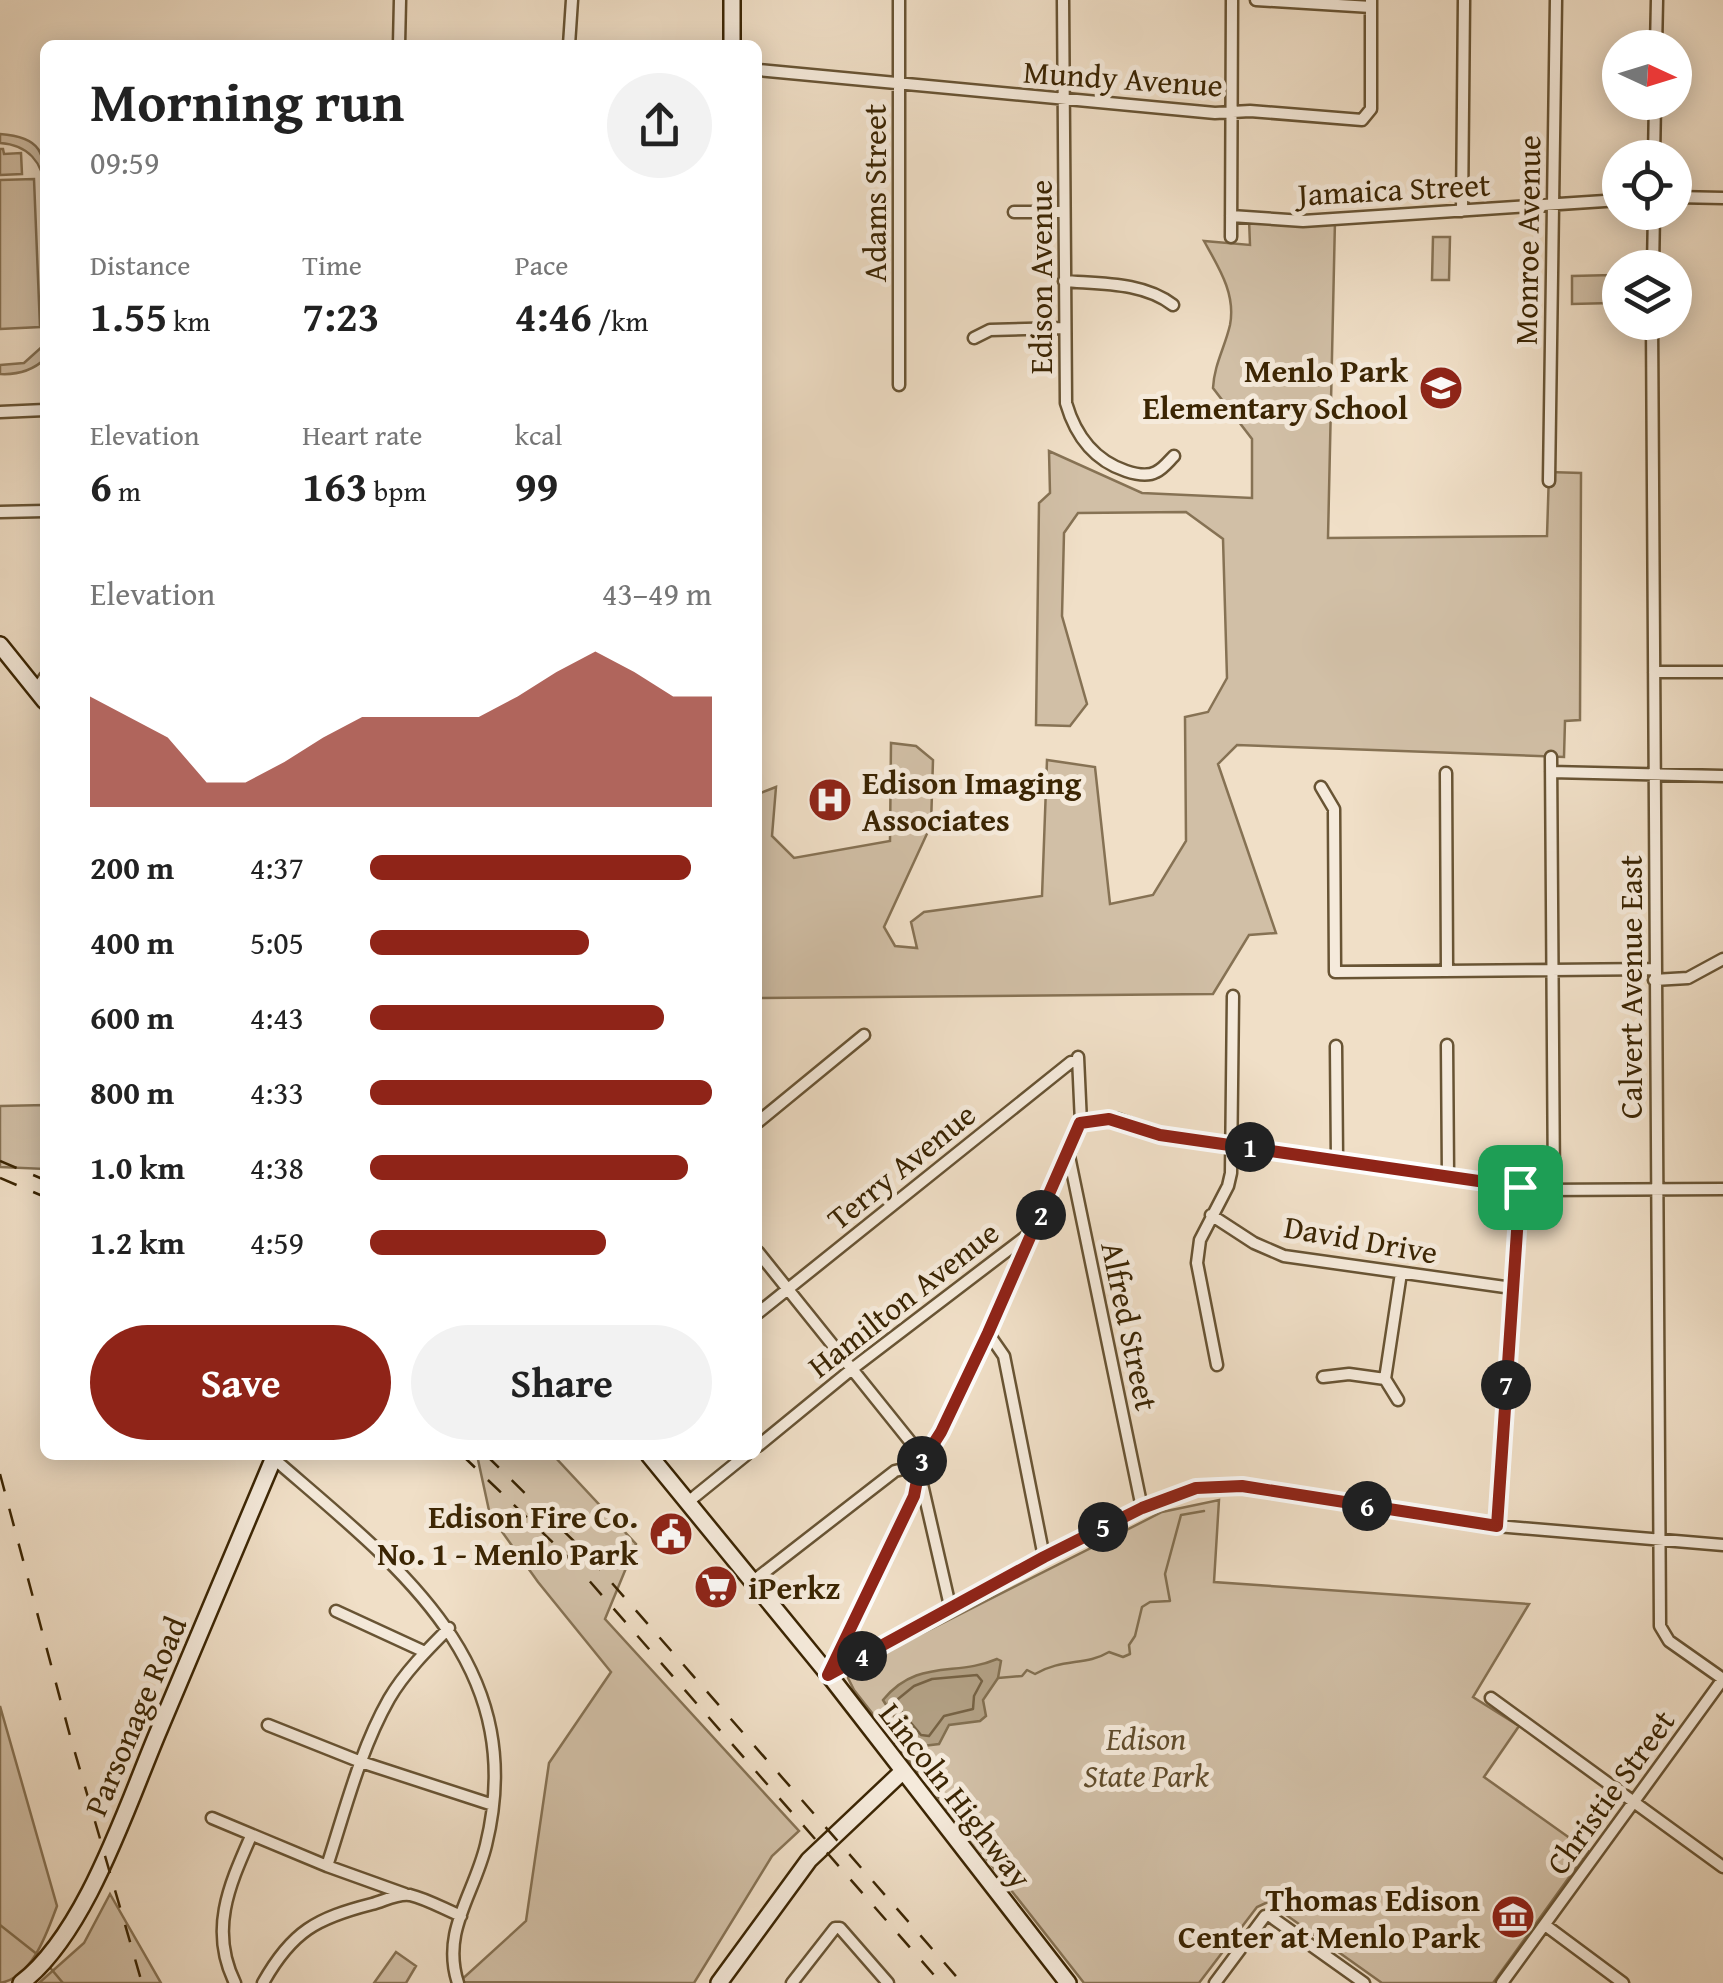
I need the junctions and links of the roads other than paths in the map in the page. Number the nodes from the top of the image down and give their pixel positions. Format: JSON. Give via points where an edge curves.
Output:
{"nodes":[{"id":1,"x":400,"y":0,"type":"edge"},
{"id":2,"x":572,"y":0,"type":"edge"},
{"id":3,"x":732,"y":0,"type":"edge"},
{"id":4,"x":898,"y":0,"type":"edge"},
{"id":5,"x":1063,"y":0,"type":"edge"},
{"id":6,"x":1232,"y":0,"type":"edge"},
{"id":7,"x":1256,"y":0,"type":"edge"},
{"id":8,"x":1464,"y":0,"type":"edge"},
{"id":9,"x":1556,"y":0,"type":"edge"},
{"id":10,"x":1657,"y":0,"type":"edge"},
{"id":11,"x":1371,"y":3,"type":"edge"},
{"id":12,"x":1656,"y":30,"type":"edge"},
{"id":13,"x":399,"y":40,"type":"edge"},
{"id":14,"x":569,"y":40,"type":"edge"},
{"id":15,"x":732,"y":40,"type":"edge"},
{"id":16,"x":762,"y":70,"type":"edge"},
{"id":17,"x":898,"y":82,"type":"junction"},
{"id":18,"x":1063,"y":100,"type":"junction"},
{"id":19,"x":1232,"y":112,"type":"junction"},
{"id":20,"x":1692,"y":198,"type":"edge"},
{"id":21,"x":1723,"y":198,"type":"edge"},
{"id":22,"x":1602,"y":201,"type":"edge"},
{"id":23,"x":1553,"y":205,"type":"junction"},
{"id":24,"x":1462,"y":211,"type":"junction"},
{"id":25,"x":1014,"y":212,"type":"dead end"},
{"id":26,"x":1064,"y":212,"type":"junction"},
{"id":27,"x":1231,"y":216,"type":"junction"},
{"id":28,"x":1231,"y":237,"type":"dead end"},
{"id":29,"x":1064,"y":280,"type":"junction"},
{"id":30,"x":1173,"y":305,"type":"dead end"},
{"id":31,"x":1064,"y":328,"type":"junction"},
{"id":32,"x":974,"y":338,"type":"dead end"},
{"id":33,"x":1652,"y":340,"type":"edge"},
{"id":34,"x":899,"y":385,"type":"dead end"},
{"id":35,"x":40,"y":410,"type":"edge"},
{"id":36,"x":0,"y":412,"type":"edge"},
{"id":37,"x":1174,"y":456,"type":"dead end"},
{"id":38,"x":1549,"y":481,"type":"dead end"},
{"id":39,"x":40,"y":510,"type":"edge"},
{"id":40,"x":0,"y":512,"type":"edge"},
{"id":41,"x":0,"y":645,"type":"edge"},
{"id":42,"x":1654,"y":672,"type":"junction"},
{"id":43,"x":1723,"y":672,"type":"edge"},
{"id":44,"x":40,"y":688,"type":"edge"},
{"id":45,"x":1551,"y":756,"type":"dead end"},
{"id":46,"x":1552,"y":772,"type":"junction"},
{"id":47,"x":1446,"y":773,"type":"dead end"},
{"id":48,"x":1654,"y":773,"type":"junction"},
{"id":49,"x":1723,"y":776,"type":"edge"},
{"id":50,"x":1321,"y":787,"type":"dead end"},
{"id":51,"x":1723,"y":959,"type":"edge"},
{"id":52,"x":1447,"y":970,"type":"junction"},
{"id":53,"x":1553,"y":970,"type":"junction"},
{"id":54,"x":1654,"y":975,"type":"junction"},
{"id":55,"x":1233,"y":996,"type":"dead end"},
{"id":56,"x":864,"y":1034,"type":"dead end"},
{"id":57,"x":1447,"y":1045,"type":"dead end"},
{"id":58,"x":1336,"y":1046,"type":"dead end"},
{"id":59,"x":762,"y":1119,"type":"edge"},
{"id":60,"x":1080,"y":1123,"type":"junction"},
{"id":61,"x":1233,"y":1145,"type":"junction"},
{"id":62,"x":1069,"y":1154,"type":"junction"},
{"id":63,"x":1337,"y":1160,"type":"junction"},
{"id":64,"x":1448,"y":1176,"type":"junction"},
{"id":65,"x":1520,"y":1187,"type":"junction"},
{"id":66,"x":1657,"y":1190,"type":"junction"},
{"id":67,"x":1723,"y":1190,"type":"edge"},
{"id":68,"x":1554,"y":1191,"type":"junction"},
{"id":69,"x":1211,"y":1216,"type":"junction"},
{"id":70,"x":1032,"y":1231,"type":"junction"},
{"id":71,"x":762,"y":1257,"type":"edge"},
{"id":72,"x":1401,"y":1274,"type":"junction"},
{"id":73,"x":1512,"y":1288,"type":"junction"},
{"id":74,"x":788,"y":1289,"type":"junction"},
{"id":75,"x":762,"y":1310,"type":"edge"},
{"id":76,"x":988,"y":1333,"type":"junction"},
{"id":77,"x":1217,"y":1365,"type":"dead end"},
{"id":78,"x":852,"y":1369,"type":"junction"},
{"id":79,"x":1323,"y":1377,"type":"dead end"},
{"id":80,"x":1386,"y":1379,"type":"junction"},
{"id":81,"x":1398,"y":1400,"type":"dead end"},
{"id":82,"x":762,"y":1443,"type":"edge"},
{"id":83,"x":272,"y":1460,"type":"edge"},
{"id":84,"x":278,"y":1460,"type":"edge"},
{"id":85,"x":653,"y":1460,"type":"edge"},
{"id":86,"x":740,"y":1460,"type":"edge"},
{"id":87,"x":920,"y":1465,"type":"junction"},
{"id":88,"x":688,"y":1502,"type":"junction"},
{"id":89,"x":1142,"y":1508,"type":"junction"},
{"id":90,"x":1497,"y":1526,"type":"junction"},
{"id":91,"x":1659,"y":1541,"type":"junction"},
{"id":92,"x":1723,"y":1544,"type":"edge"},
{"id":93,"x":1044,"y":1557,"type":"junction"},
{"id":94,"x":752,"y":1582,"type":"junction"},
{"id":95,"x":950,"y":1606,"type":"junction"},
{"id":96,"x":336,"y":1611,"type":"dead end"},
{"id":97,"x":449,"y":1628,"type":"junction"},
{"id":98,"x":424,"y":1652,"type":"junction"},
{"id":99,"x":828,"y":1675,"type":"junction"},
{"id":100,"x":1723,"y":1679,"type":"edge"},
{"id":101,"x":1490,"y":1698,"type":"dead end"},
{"id":102,"x":268,"y":1725,"type":"dead end"},
{"id":103,"x":362,"y":1762,"type":"junction"},
{"id":104,"x":902,"y":1772,"type":"junction"},
{"id":105,"x":1634,"y":1802,"type":"junction"},
{"id":106,"x":493,"y":1805,"type":"junction"},
{"id":107,"x":212,"y":1818,"type":"dead end"},
{"id":108,"x":251,"y":1836,"type":"junction"},
{"id":109,"x":326,"y":1866,"type":"junction"},
{"id":110,"x":1723,"y":1867,"type":"edge"},
{"id":111,"x":406,"y":1894,"type":"junction"},
{"id":112,"x":461,"y":1916,"type":"junction"},
{"id":113,"x":1544,"y":1926,"type":"junction"},
{"id":114,"x":21,"y":1983,"type":"edge"},
{"id":115,"x":235,"y":1983,"type":"edge"},
{"id":116,"x":263,"y":1983,"type":"edge"},
{"id":117,"x":458,"y":1983,"type":"edge"},
{"id":118,"x":719,"y":1983,"type":"edge"},
{"id":119,"x":792,"y":1983,"type":"edge"},
{"id":120,"x":888,"y":1983,"type":"edge"},
{"id":121,"x":1068,"y":1983,"type":"edge"},
{"id":122,"x":1215,"y":1983,"type":"edge"},
{"id":123,"x":1364,"y":1983,"type":"edge"},
{"id":124,"x":1502,"y":1983,"type":"edge"},
{"id":125,"x":1623,"y":1983,"type":"edge"}],
"edges":[{"from":1,"to":13,"type":"street"},
{"from":2,"to":14,"type":"street"},
{"from":3,"to":15,"type":"street"},
{"from":4,"to":17,"type":"street","name":"Adams Street"},
{"from":5,"to":18,"type":"street","name":"Edison Avenue"},
{"from":6,"to":19,"type":"street"},
{"from":7,"to":11,"type":"street"},
{"from":8,"to":24,"type":"street"},
{"from":9,"to":23,"type":"street","name":"Monroe Avenue"},
{"from":10,"to":12,"type":"street"},
{"from":11,"to":19,"type":"street","name":"Mundy Avenue","via":[[1371,109],[1365,119]]},
{"from":16,"to":17,"type":"street","name":"Mundy Avenue"},
{"from":17,"to":18,"type":"street","name":"Mundy Avenue"},
{"from":17,"to":34,"type":"street","name":"Adams Street"},
{"from":18,"to":19,"type":"street","name":"Mundy Avenue"},
{"from":18,"to":26,"type":"street","name":"Edison Avenue"},
{"from":19,"to":27,"type":"street"},
{"from":20,"to":21,"type":"street"},
{"from":22,"to":23,"type":"street","name":"Jamaica Street"},
{"from":23,"to":24,"type":"street","name":"Jamaica Street"},
{"from":23,"to":38,"type":"street","name":"Monroe Avenue"},
{"from":24,"to":27,"type":"street","name":"Jamaica Street","via":[[1303,222]]},
{"from":25,"to":26,"type":"street"},
{"from":26,"to":29,"type":"street","name":"Edison Avenue"},
{"from":27,"to":28,"type":"street"},
{"from":29,"to":30,"type":"street","via":[[1143,289]]},
{"from":29,"to":31,"type":"street","name":"Edison Avenue"},
{"from":31,"to":32,"type":"street","via":[[990,330]]},
{"from":31,"to":37,"type":"street","name":"Edison Avenue","via":[[1066,403],[1084,443],[1110,465],[1137,474],[1160,471]]},
{"from":33,"to":42,"type":"street","name":"Calvert Avenue East"},
{"from":35,"to":36,"type":"street"},
{"from":39,"to":40,"type":"street"},
{"from":41,"to":44,"type":"street"},
{"from":42,"to":43,"type":"street"},
{"from":42,"to":48,"type":"street","name":"Calvert Avenue East"},
{"from":45,"to":46,"type":"street"},
{"from":46,"to":48,"type":"street"},
{"from":46,"to":53,"type":"street"},
{"from":47,"to":52,"type":"street"},
{"from":48,"to":49,"type":"street"},
{"from":48,"to":54,"type":"street","name":"Calvert Avenue East"},
{"from":50,"to":52,"type":"street","via":[[1334,810],[1335,972]]},
{"from":51,"to":54,"type":"street","via":[[1688,978]]},
{"from":52,"to":53,"type":"street"},
{"from":53,"to":54,"type":"street"},
{"from":53,"to":68,"type":"street"},
{"from":54,"to":66,"type":"street","name":"Calvert Avenue East"},
{"from":55,"to":61,"type":"street"},
{"from":56,"to":59,"type":"street"},
{"from":57,"to":64,"type":"street"},
{"from":58,"to":63,"type":"street"},
{"from":60,"to":61,"type":"street","via":[[1118,1119],[1160,1135]]},
{"from":60,"to":62,"type":"street"},
{"from":60,"to":74,"type":"street","name":"Terry Avenue","via":[[1078,1060]]},
{"from":61,"to":63,"type":"street"},
{"from":61,"to":69,"type":"street","via":[[1228,1186]]},
{"from":62,"to":70,"type":"street"},
{"from":62,"to":89,"type":"street","name":"Alfred Street"},
{"from":63,"to":64,"type":"street"},
{"from":64,"to":65,"type":"street"},
{"from":65,"to":68,"type":"street"},
{"from":65,"to":73,"type":"street"},
{"from":66,"to":67,"type":"street"},
{"from":66,"to":68,"type":"street"},
{"from":66,"to":91,"type":"street","name":"Calvert Avenue East"},
{"from":69,"to":72,"type":"street","name":"David Drive","via":[[1284,1256]]},
{"from":69,"to":77,"type":"street","via":[[1198,1263]]},
{"from":70,"to":76,"type":"street"},
{"from":70,"to":78,"type":"street","name":"Hamilton Avenue"},
{"from":71,"to":74,"type":"street"},
{"from":72,"to":73,"type":"street","name":"David Drive"},
{"from":72,"to":80,"type":"street"},
{"from":73,"to":90,"type":"street"},
{"from":74,"to":75,"type":"street","name":"Terry Avenue"},
{"from":74,"to":78,"type":"street"},
{"from":76,"to":87,"type":"street"},
{"from":76,"to":93,"type":"street","via":[[1004,1356]]},
{"from":78,"to":82,"type":"street","name":"Hamilton Avenue"},
{"from":78,"to":87,"type":"street","via":[[913,1444]]},
{"from":79,"to":80,"type":"street"},
{"from":80,"to":81,"type":"street"},
{"from":83,"to":114,"type":"street","name":"Parsonage Road","via":[[104,1859],[68,1928]]},
{"from":84,"to":97,"type":"street","via":[[416,1587]]},
{"from":85,"to":88,"type":"street","name":"Lincoln Highway"},
{"from":86,"to":88,"type":"street"},
{"from":87,"to":94,"type":"street","via":[[895,1471]]},
{"from":87,"to":95,"type":"street"},
{"from":87,"to":99,"type":"street","via":[[914,1496]]},
{"from":88,"to":94,"type":"street","name":"Lincoln Highway"},
{"from":89,"to":90,"type":"street","via":[[1196,1488],[1226,1485]]},
{"from":89,"to":93,"type":"street"},
{"from":90,"to":91,"type":"street"},
{"from":91,"to":92,"type":"street"},
{"from":91,"to":100,"type":"street","name":"Calvert Avenue East","via":[[1664,1636]]},
{"from":93,"to":95,"type":"street"},
{"from":94,"to":99,"type":"street","name":"Lincoln Highway"},
{"from":95,"to":99,"type":"street"},
{"from":96,"to":98,"type":"street"},
{"from":97,"to":98,"type":"street"},
{"from":97,"to":106,"type":"street","via":[[487,1713]]},
{"from":98,"to":103,"type":"street","via":[[390,1698]]},
{"from":99,"to":104,"type":"street","name":"Lincoln Highway"},
{"from":100,"to":105,"type":"street","name":"Christie Street"},
{"from":101,"to":105,"type":"street"},
{"from":102,"to":103,"type":"street"},
{"from":103,"to":106,"type":"street"},
{"from":103,"to":109,"type":"street"},
{"from":104,"to":118,"type":"street","via":[[802,1869]]},
{"from":104,"to":121,"type":"street","name":"Lincoln Highway"},
{"from":105,"to":110,"type":"street"},
{"from":105,"to":113,"type":"street","name":"Christie Street"},
{"from":106,"to":112,"type":"street"},
{"from":107,"to":108,"type":"street"},
{"from":108,"to":109,"type":"street"},
{"from":108,"to":115,"type":"street","via":[[222,1914],[225,1961]]},
{"from":109,"to":111,"type":"street"},
{"from":111,"to":112,"type":"street"},
{"from":111,"to":116,"type":"street","via":[[316,1923],[275,1961]]},
{"from":112,"to":117,"type":"street","via":[[452,1942]]},
{"from":113,"to":124,"type":"street","name":"Christie Street"},
{"from":113,"to":125,"type":"street"},
{"from":119,"to":120,"type":"street","via":[[840,1928]]},
{"from":122,"to":123,"type":"street","via":[[1255,1926],[1270,1916]]}]}
